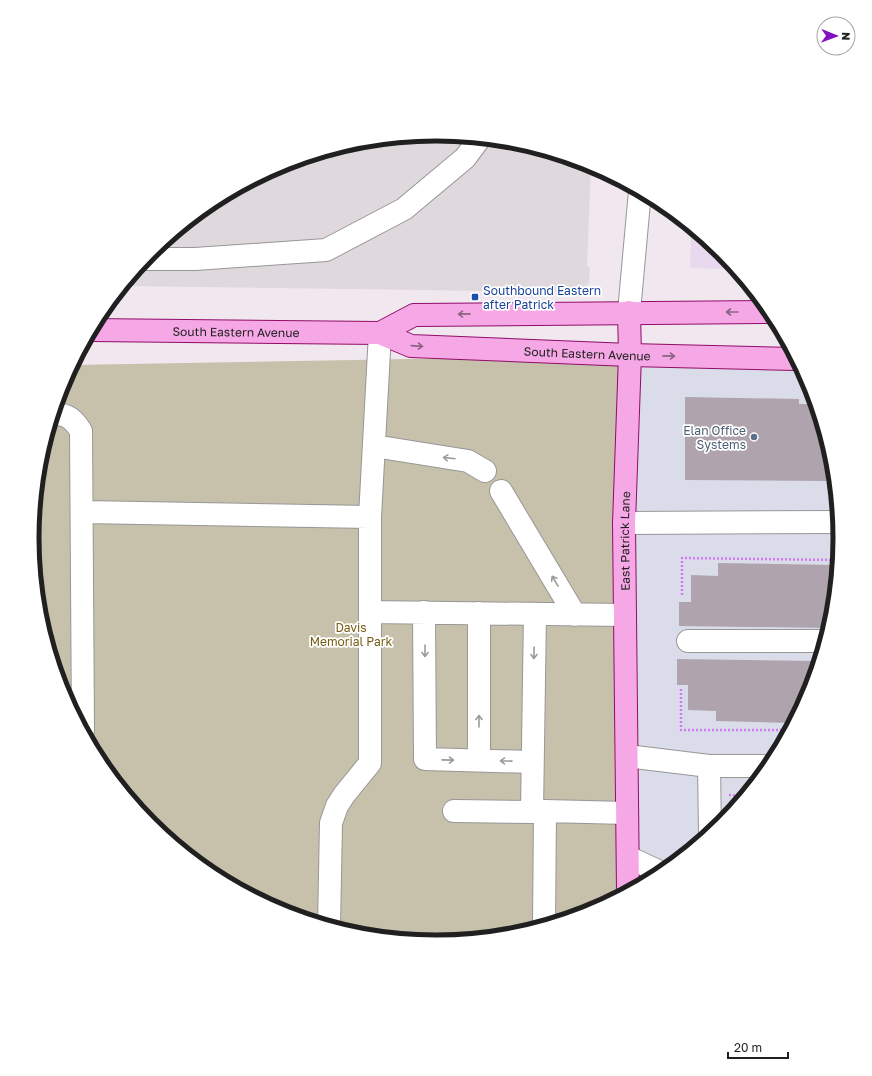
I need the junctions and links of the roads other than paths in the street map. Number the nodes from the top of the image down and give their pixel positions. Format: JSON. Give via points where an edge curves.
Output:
{"nodes":[{"id":1,"x":476,"y":143,"type":"edge"},
{"id":2,"x":639,"y":197,"type":"edge"},
{"id":3,"x":154,"y":258,"type":"edge"},
{"id":4,"x":629,"y":312,"type":"junction"},
{"id":5,"x":762,"y":312,"type":"edge"},
{"id":6,"x":98,"y":330,"type":"edge"},
{"id":7,"x":380,"y":333,"type":"junction"},
{"id":8,"x":630,"y":355,"type":"junction"},
{"id":9,"x":790,"y":359,"type":"edge"},
{"id":10,"x":59,"y":414,"type":"edge"},
{"id":11,"x":374,"y":446,"type":"junction"},
{"id":12,"x":485,"y":471,"type":"dead end"},
{"id":13,"x":501,"y":491,"type":"dead end"},
{"id":14,"x":83,"y":512,"type":"junction"},
{"id":15,"x":370,"y":517,"type":"junction"},
{"id":16,"x":832,"y":522,"type":"edge"},
{"id":17,"x":624,"y":523,"type":"junction"},
{"id":18,"x":370,"y":612,"type":"junction"},
{"id":19,"x":424,"y":612,"type":"junction"},
{"id":20,"x":479,"y":613,"type":"junction"},
{"id":21,"x":535,"y":614,"type":"junction"},
{"id":22,"x":575,"y":615,"type":"junction"},
{"id":23,"x":625,"y":615,"type":"junction"},
{"id":24,"x":688,"y":641,"type":"dead end"},
{"id":25,"x":819,"y":641,"type":"edge"},
{"id":26,"x":83,"y":720,"type":"edge"},
{"id":27,"x":627,"y":756,"type":"junction"},
{"id":28,"x":479,"y":760,"type":"junction"},
{"id":29,"x":532,"y":762,"type":"junction"},
{"id":30,"x":709,"y":766,"type":"junction"},
{"id":31,"x":761,"y":766,"type":"edge"},
{"id":32,"x":454,"y":810,"type":"dead end"},
{"id":33,"x":538,"y":811,"type":"junction"},
{"id":34,"x":627,"y":813,"type":"junction"},
{"id":35,"x":710,"y":825,"type":"edge"},
{"id":36,"x":628,"y":856,"type":"junction"},
{"id":37,"x":655,"y":869,"type":"edge"},
{"id":38,"x":628,"y":885,"type":"edge"},
{"id":39,"x":329,"y":920,"type":"edge"},
{"id":40,"x":544,"y":920,"type":"edge"}],
"edges":[{"from":1,"to":3,"type":"street","via":[[465,158],[404,209],[326,250],[195,259]]},
{"from":2,"to":4,"type":"street","name":"East Patrick Lane"},
{"from":5,"to":4,"type":"main road","name":"South Eastern Avenue","one_way":true},
{"from":4,"to":7,"type":"main road","name":"South Eastern Avenue","one_way":true,"via":[[414,315]]},
{"from":4,"to":8,"type":"main road","name":"East Patrick Lane"},
{"from":6,"to":7,"type":"main road","name":"South Eastern Avenue"},
{"from":7,"to":8,"type":"main road","name":"South Eastern Avenue","one_way":true,"via":[[411,346]]},
{"from":7,"to":11,"type":"street"},
{"from":8,"to":9,"type":"main road","name":"South Eastern Avenue","one_way":true},
{"from":8,"to":17,"type":"main road","name":"East Patrick Lane"},
{"from":10,"to":14,"type":"street","via":[[73,420],[81,431]]},
{"from":12,"to":11,"type":"street","one_way":true,"via":[[468,461]]},
{"from":11,"to":15,"type":"street"},
{"from":22,"to":13,"type":"street","one_way":true},
{"from":14,"to":15,"type":"street"},
{"from":14,"to":26,"type":"street"},
{"from":15,"to":18,"type":"street"},
{"from":16,"to":17,"type":"street"},
{"from":17,"to":23,"type":"main road","name":"East Patrick Lane"},
{"from":18,"to":19,"type":"street"},
{"from":18,"to":39,"type":"street","via":[[370,763],[344,795],[332,822]]},
{"from":19,"to":20,"type":"street"},
{"from":19,"to":28,"type":"street","one_way":true,"via":[[425,759]]},
{"from":20,"to":21,"type":"street"},
{"from":28,"to":20,"type":"street","one_way":true},
{"from":21,"to":22,"type":"street"},
{"from":21,"to":29,"type":"street","one_way":true},
{"from":22,"to":23,"type":"street"},
{"from":23,"to":27,"type":"main road","name":"East Patrick Lane"},
{"from":24,"to":25,"type":"street"},
{"from":27,"to":30,"type":"street"},
{"from":27,"to":34,"type":"main road","name":"East Patrick Lane"},
{"from":29,"to":28,"type":"street","one_way":true},
{"from":29,"to":33,"type":"street"},
{"from":30,"to":31,"type":"street"},
{"from":30,"to":35,"type":"street"},
{"from":32,"to":33,"type":"street"},
{"from":33,"to":34,"type":"street"},
{"from":33,"to":40,"type":"street"},
{"from":34,"to":36,"type":"main road","name":"East Patrick Lane"},
{"from":36,"to":37,"type":"street"},
{"from":36,"to":38,"type":"main road","name":"East Patrick Lane"}]}
